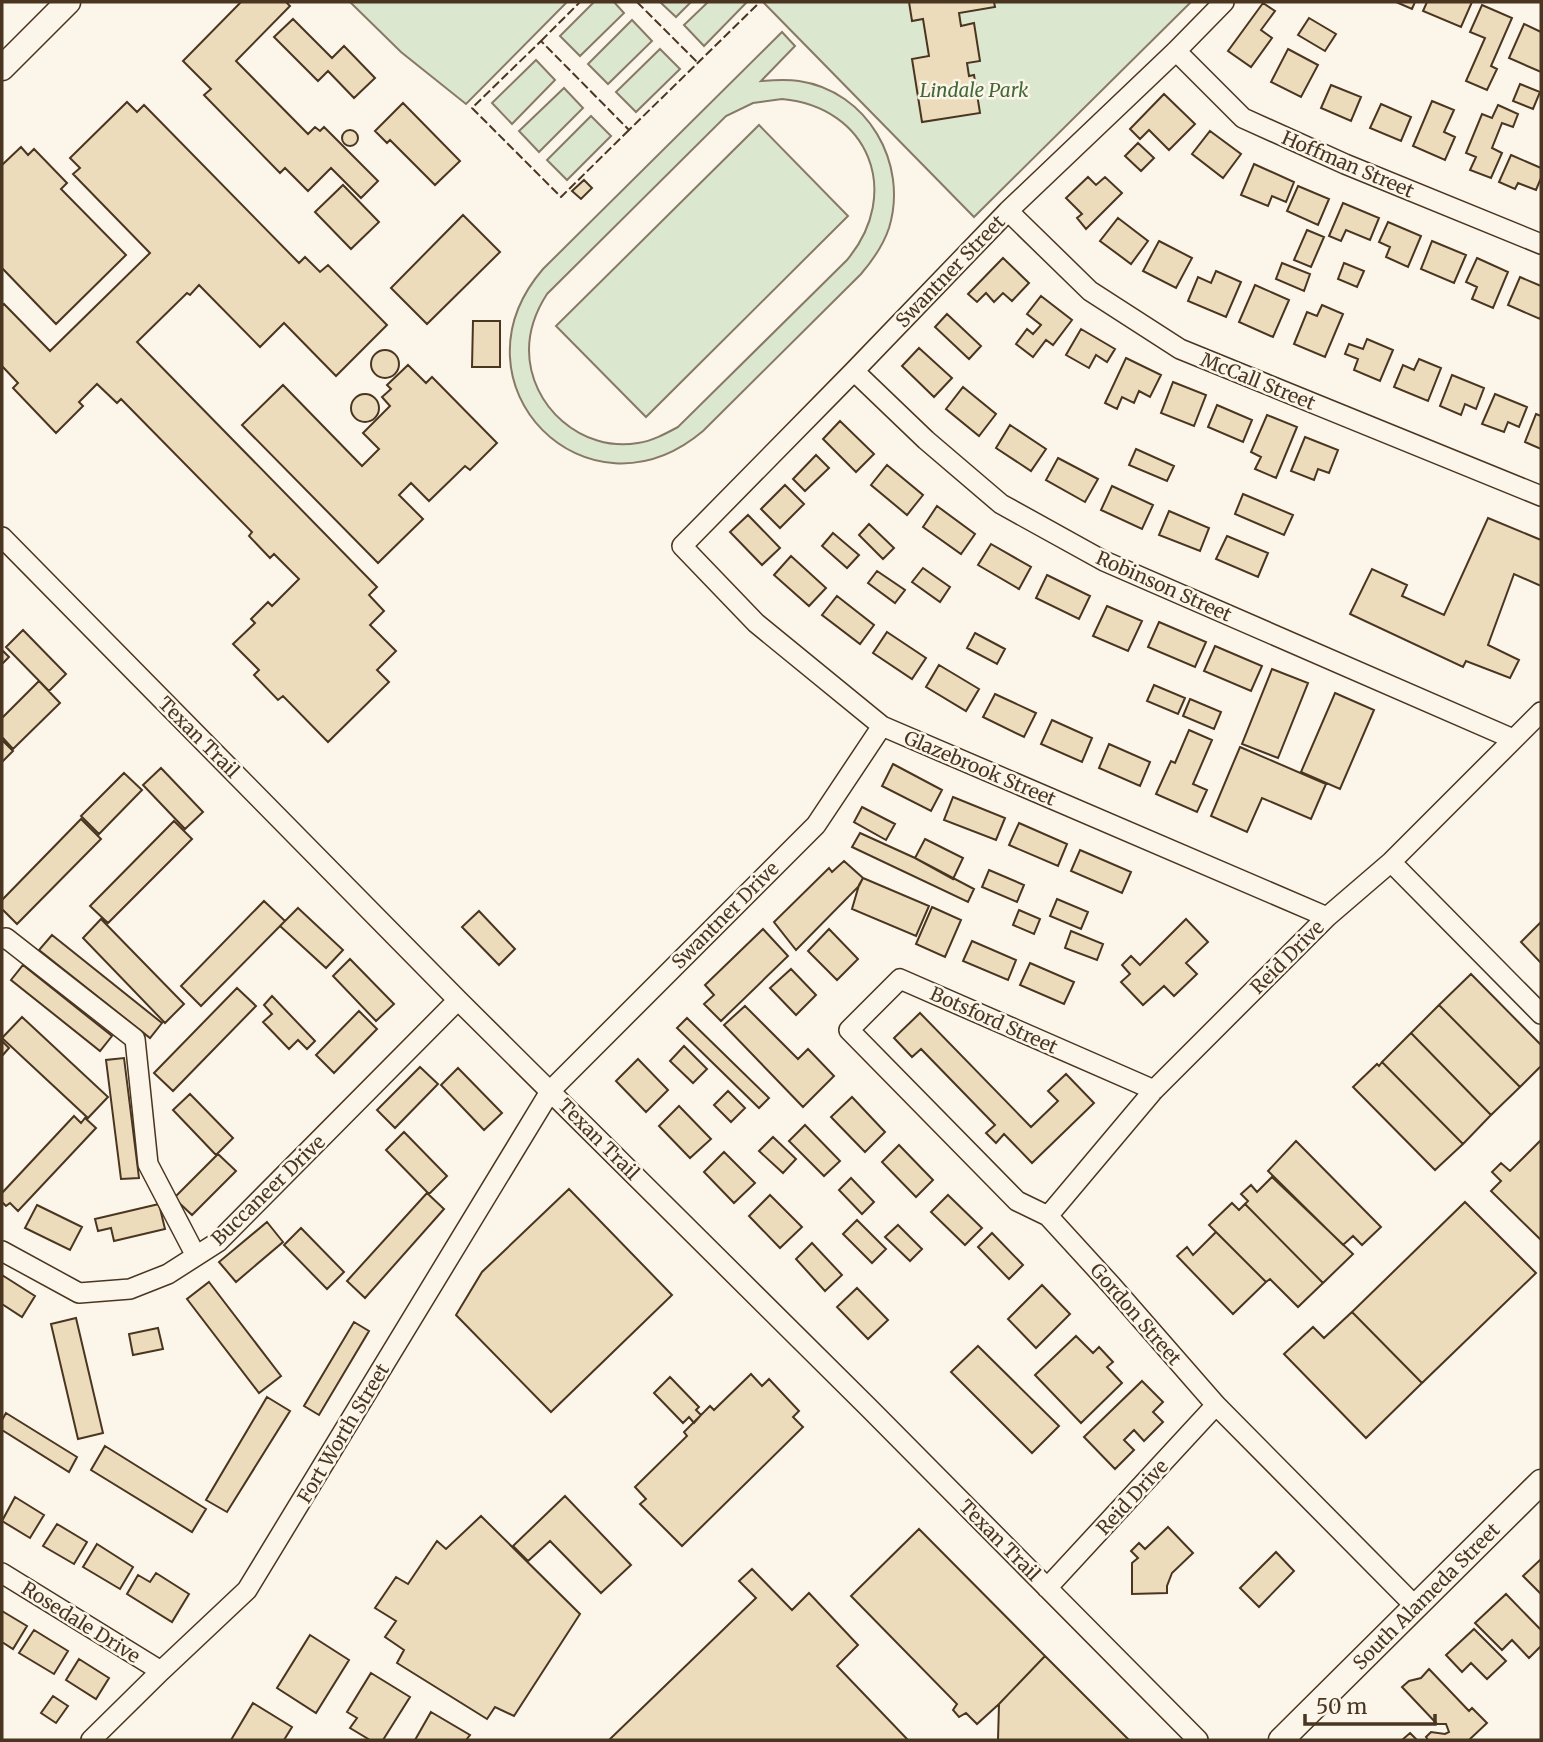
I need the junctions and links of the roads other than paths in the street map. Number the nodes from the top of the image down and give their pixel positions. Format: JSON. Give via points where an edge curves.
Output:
{"nodes":[{"id":1,"x":68,"y":2,"type":"edge"},
{"id":2,"x":1224,"y":2,"type":"edge"},
{"id":3,"x":1176,"y":51,"type":"junction"},
{"id":4,"x":2,"y":68,"type":"edge"},
{"id":5,"x":1008,"y":211,"type":"junction"},
{"id":6,"x":1541,"y":244,"type":"edge"},
{"id":7,"x":854,"y":371,"type":"junction"},
{"id":8,"x":1541,"y":496,"type":"edge"},
{"id":9,"x":2,"y":537,"type":"edge"},
{"id":10,"x":682,"y":546,"type":"joint"},
{"id":11,"x":1541,"y":712,"type":"edge"},
{"id":12,"x":882,"y":726,"type":"junction"},
{"id":13,"x":1513,"y":739,"type":"junction"},
{"id":14,"x":1391,"y":862,"type":"junction"},
{"id":15,"x":1327,"y":917,"type":"junction"},
{"id":16,"x":2,"y":939,"type":"edge"},
{"id":17,"x":458,"y":1000,"type":"junction"},
{"id":18,"x":1541,"y":1014,"type":"edge"},
{"id":19,"x":849,"y":1030,"type":"joint"},
{"id":20,"x":551,"y":1090,"type":"junction"},
{"id":21,"x":1153,"y":1090,"type":"junction"},
{"id":22,"x":1048,"y":1216,"type":"junction"},
{"id":23,"x":2,"y":1251,"type":"edge"},
{"id":24,"x":197,"y":1256,"type":"junction"},
{"id":25,"x":1216,"y":1405,"type":"junction"},
{"id":26,"x":1541,"y":1482,"type":"edge"},
{"id":27,"x":2,"y":1573,"type":"edge"},
{"id":28,"x":1047,"y":1588,"type":"junction"},
{"id":29,"x":1416,"y":1607,"type":"junction"},
{"id":30,"x":161,"y":1671,"type":"junction"},
{"id":31,"x":91,"y":1740,"type":"edge"},
{"id":32,"x":1198,"y":1740,"type":"edge"},
{"id":33,"x":1281,"y":1740,"type":"edge"}],
"edges":[{"from":1,"to":4,"type":"main road"},
{"from":2,"to":3,"type":"street","name":"Swantner Street"},
{"from":3,"to":5,"type":"street","name":"Swantner Street"},
{"from":3,"to":6,"type":"street","name":"Hoffman Street","via":[[1243,118]]},
{"from":5,"to":7,"type":"street","name":"Swantner Street"},
{"from":5,"to":8,"type":"street","name":"McCall Street","via":[[1090,291],[1180,349]]},
{"from":7,"to":10,"type":"street","name":"Swantner Street"},
{"from":7,"to":13,"type":"street","name":"Robinson Street","via":[[1001,505],[1104,561]]},
{"from":9,"to":17,"type":"street","name":"Texan Trail"},
{"from":10,"to":12,"type":"street","name":"Glazebrook Street","via":[[756,622]]},
{"from":11,"to":13,"type":"street","name":"Reid Drive"},
{"from":12,"to":15,"type":"street","name":"Glazebrook Street"},
{"from":12,"to":20,"type":"street","name":"Swantner Drive","via":[[816,825]]},
{"from":13,"to":14,"type":"street","name":"Reid Drive"},
{"from":14,"to":15,"type":"street","name":"Reid Drive"},
{"from":14,"to":18,"type":"street"},
{"from":15,"to":21,"type":"street","name":"Reid Drive"},
{"from":16,"to":24,"type":"street","via":[[135,1039],[148,1164]]},
{"from":17,"to":20,"type":"street","name":"Texan Trail"},
{"from":17,"to":24,"type":"street","name":"Buccaneer Drive","via":[[218,1242]]},
{"from":19,"to":21,"type":"street","name":"Botsford Street","via":[[900,979]]},
{"from":19,"to":22,"type":"street","name":"Gordon Street","via":[[1017,1201]]},
{"from":20,"to":28,"type":"street","name":"Texan Trail"},
{"from":20,"to":30,"type":"street","name":"Fort Worth Street","via":[[247,1590]]},
{"from":21,"to":22,"type":"street","name":"Reid Drive"},
{"from":22,"to":25,"type":"street","name":"Gordon Street"},
{"from":23,"to":24,"type":"street","name":"Buccaneer Drive","via":[[79,1293],[130,1289]]},
{"from":25,"to":28,"type":"street","name":"Reid Drive"},
{"from":25,"to":29,"type":"street","name":"Gordon Street"},
{"from":26,"to":29,"type":"main road","name":"South Alameda Street"},
{"from":27,"to":30,"type":"street","name":"Rosedale Drive"},
{"from":28,"to":32,"type":"street","name":"Texan Trail"},
{"from":29,"to":33,"type":"main road","name":"South Alameda Street"},
{"from":30,"to":31,"type":"street","name":"Fort Worth Street"}]}
